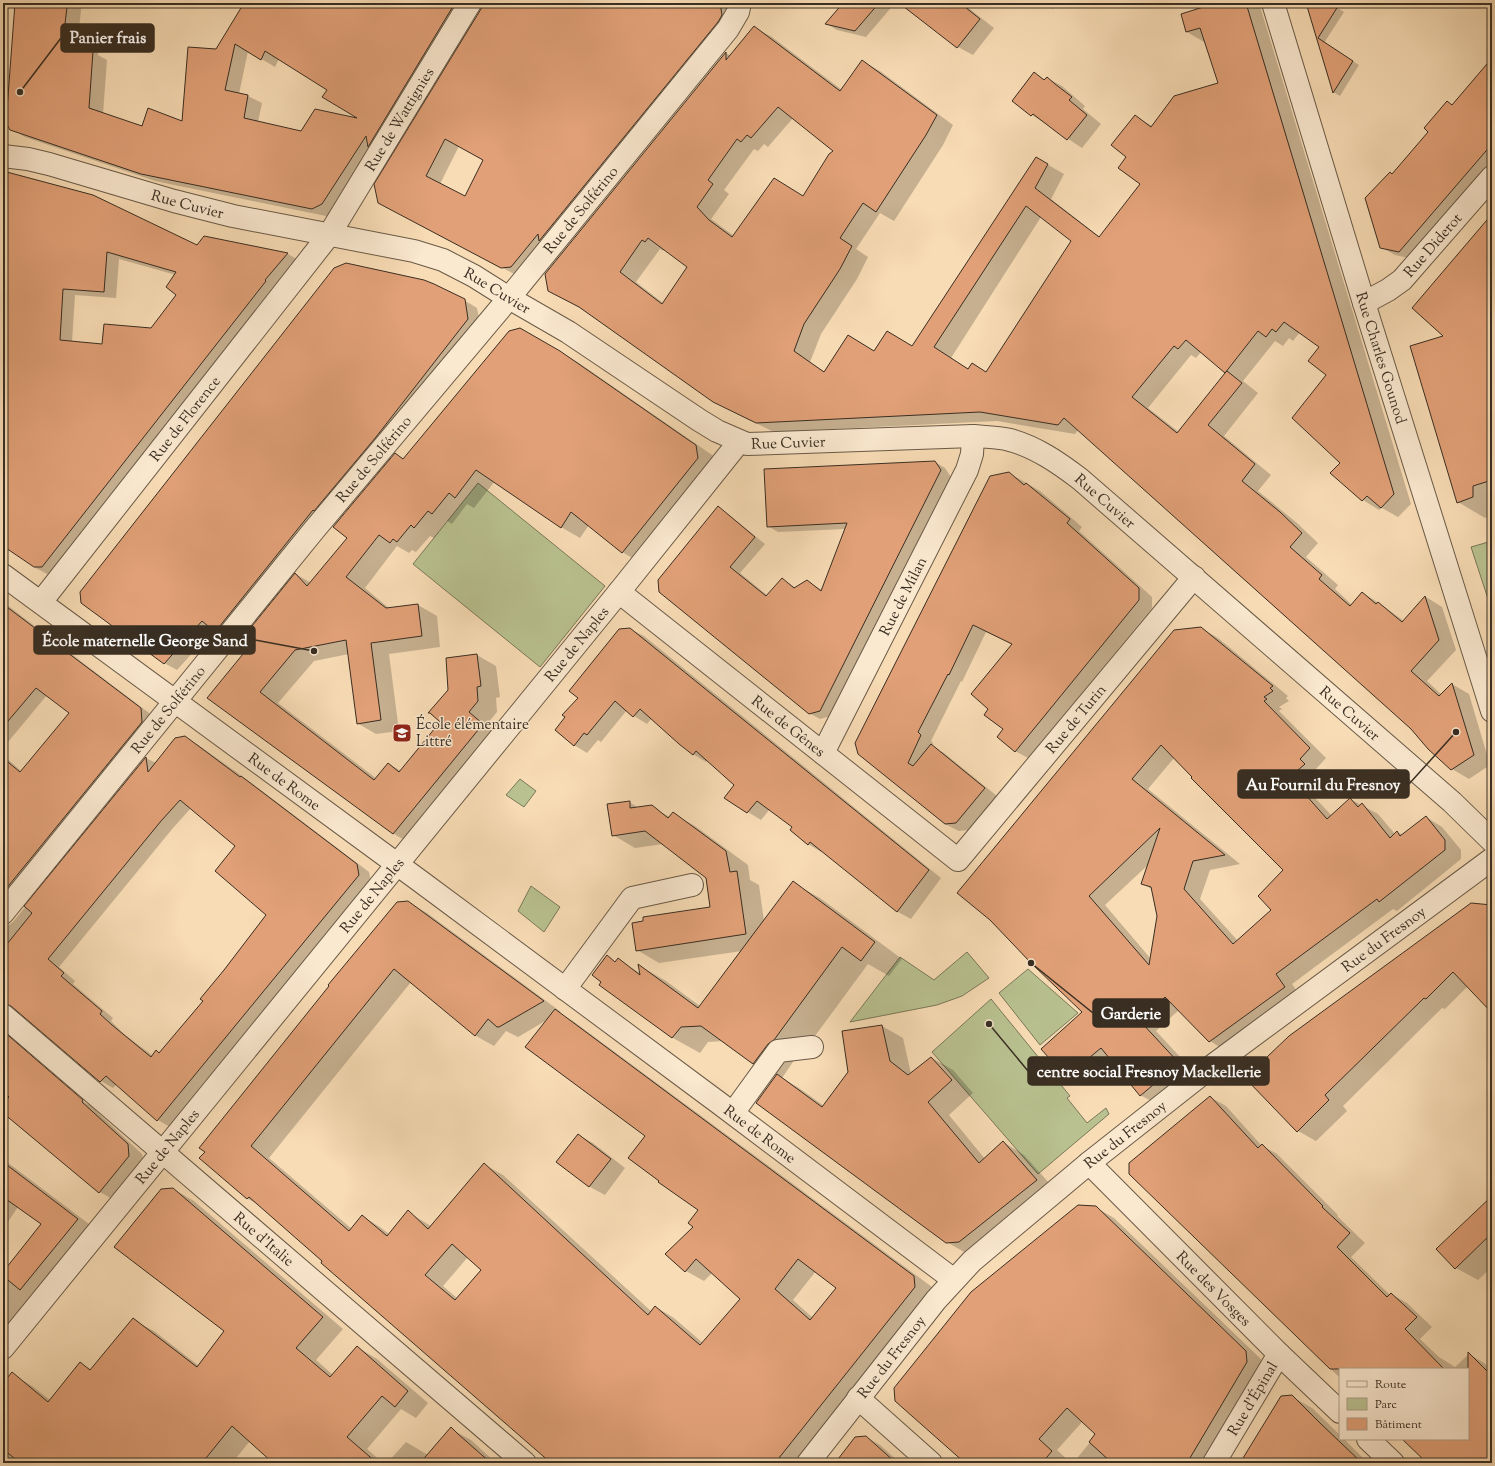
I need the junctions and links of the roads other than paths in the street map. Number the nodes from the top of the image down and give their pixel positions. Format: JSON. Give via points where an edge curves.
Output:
{"nodes":[{"id":1,"x":470,"y":3,"type":"edge"},
{"id":2,"x":740,"y":3,"type":"edge"},
{"id":3,"x":1273,"y":3,"type":"edge"},
{"id":4,"x":3,"y":156,"type":"edge"},
{"id":5,"x":1492,"y":177,"type":"edge"},
{"id":6,"x":329,"y":235,"type":"junction"},
{"id":7,"x":509,"y":298,"type":"junction"},
{"id":8,"x":1364,"y":304,"type":"junction"},
{"id":9,"x":973,"y":436,"type":"junction"},
{"id":10,"x":739,"y":442,"type":"junction"},
{"id":11,"x":3,"y":575,"type":"edge"},
{"id":12,"x":1194,"y":577,"type":"junction"},
{"id":13,"x":619,"y":592,"type":"junction"},
{"id":14,"x":41,"y":602,"type":"junction"},
{"id":15,"x":170,"y":709,"type":"junction"},
{"id":16,"x":1492,"y":711,"type":"edge"},
{"id":17,"x":823,"y":753,"type":"junction"},
{"id":18,"x":1492,"y":841,"type":"edge"},
{"id":19,"x":1492,"y":859,"type":"edge"},
{"id":20,"x":958,"y":860,"type":"joint"},
{"id":21,"x":397,"y":864,"type":"junction"},
{"id":22,"x":692,"y":885,"type":"dead end"},
{"id":23,"x":3,"y":913,"type":"edge"},
{"id":24,"x":565,"y":989,"type":"junction"},
{"id":25,"x":3,"y":1015,"type":"edge"},
{"id":26,"x":812,"y":1047,"type":"dead end"},
{"id":27,"x":733,"y":1113,"type":"junction"},
{"id":28,"x":162,"y":1153,"type":"junction"},
{"id":29,"x":1089,"y":1162,"type":"junction"},
{"id":30,"x":954,"y":1280,"type":"junction"},
{"id":31,"x":3,"y":1348,"type":"edge"},
{"id":32,"x":1279,"y":1354,"type":"junction"},
{"id":33,"x":858,"y":1398,"type":"junction"},
{"id":34,"x":1339,"y":1411,"type":"edge"},
{"id":35,"x":1369,"y":1440,"type":"edge"},
{"id":36,"x":524,"y":1463,"type":"edge"},
{"id":37,"x":808,"y":1463,"type":"edge"},
{"id":38,"x":931,"y":1463,"type":"edge"},
{"id":39,"x":1214,"y":1463,"type":"edge"},
{"id":40,"x":1393,"y":1463,"type":"edge"}],
"edges":[{"from":1,"to":6,"type":"street","name":"Rue de Wattignies"},
{"from":2,"to":7,"type":"street","name":"Rue de Solférino","via":[[728,29]]},
{"from":3,"to":8,"type":"street","name":"Rue Charles Gounod"},
{"from":4,"to":6,"type":"street","name":"Rue Cuvier","via":[[49,164],[233,216]]},
{"from":5,"to":8,"type":"street","name":"Rue Diderot","via":[[1402,280]]},
{"from":6,"to":7,"type":"street","name":"Rue Cuvier","via":[[429,255],[460,269]]},
{"from":6,"to":14,"type":"street","name":"Rue de Florence"},
{"from":7,"to":10,"type":"street","name":"Rue Cuvier","via":[[568,332],[699,420]]},
{"from":7,"to":15,"type":"street","name":"Rue de Solférino","via":[[314,530]]},
{"from":8,"to":16,"type":"street","name":"Rue Charles Gounod"},
{"from":9,"to":10,"type":"street","name":"Rue Cuvier","via":[[756,445]]},
{"from":9,"to":12,"type":"street","name":"Rue Cuvier","via":[[1011,440],[1036,450],[1065,467]]},
{"from":9,"to":17,"type":"street","name":"Rue de Milan","via":[[972,454],[967,470]]},
{"from":10,"to":13,"type":"street","name":"Rue de Naples"},
{"from":11,"to":14,"type":"street","name":"Rue de Rome"},
{"from":12,"to":18,"type":"street","name":"Rue Cuvier","via":[[1452,802]]},
{"from":12,"to":20,"type":"street","name":"Rue de Turin"},
{"from":13,"to":17,"type":"street","name":"Rue de Gênes"},
{"from":13,"to":21,"type":"street","name":"Rue de Naples"},
{"from":14,"to":15,"type":"street","name":"Rue de Rome"},
{"from":15,"to":21,"type":"street","name":"Rue de Rome"},
{"from":15,"to":23,"type":"street","name":"Rue de Solférino"},
{"from":17,"to":20,"type":"street","name":"Rue de Gênes"},
{"from":19,"to":29,"type":"street","name":"Rue du Fresnoy","via":[[1212,1066]]},
{"from":21,"to":24,"type":"street","name":"Rue de Rome"},
{"from":21,"to":28,"type":"street","name":"Rue de Naples"},
{"from":22,"to":24,"type":"street","via":[[632,898]]},
{"from":24,"to":27,"type":"street","name":"Rue de Rome"},
{"from":25,"to":28,"type":"street","name":"Rue d'Italie"},
{"from":26,"to":27,"type":"street","via":[[778,1051]]},
{"from":27,"to":30,"type":"street","name":"Rue de Rome"},
{"from":28,"to":31,"type":"street","name":"Rue de Naples"},
{"from":28,"to":36,"type":"street","name":"Rue d'Italie"},
{"from":29,"to":30,"type":"street","name":"Rue du Fresnoy","via":[[972,1261]]},
{"from":29,"to":32,"type":"street","name":"Rue des Vosges"},
{"from":30,"to":33,"type":"street","name":"Rue du Fresnoy"},
{"from":32,"to":34,"type":"street","name":"Rue des Vosges"},
{"from":32,"to":39,"type":"street","name":"Rue d'Épinal"},
{"from":33,"to":37,"type":"street","name":"Rue du Fresnoy"},
{"from":33,"to":38,"type":"street"},
{"from":35,"to":40,"type":"street"}]}
